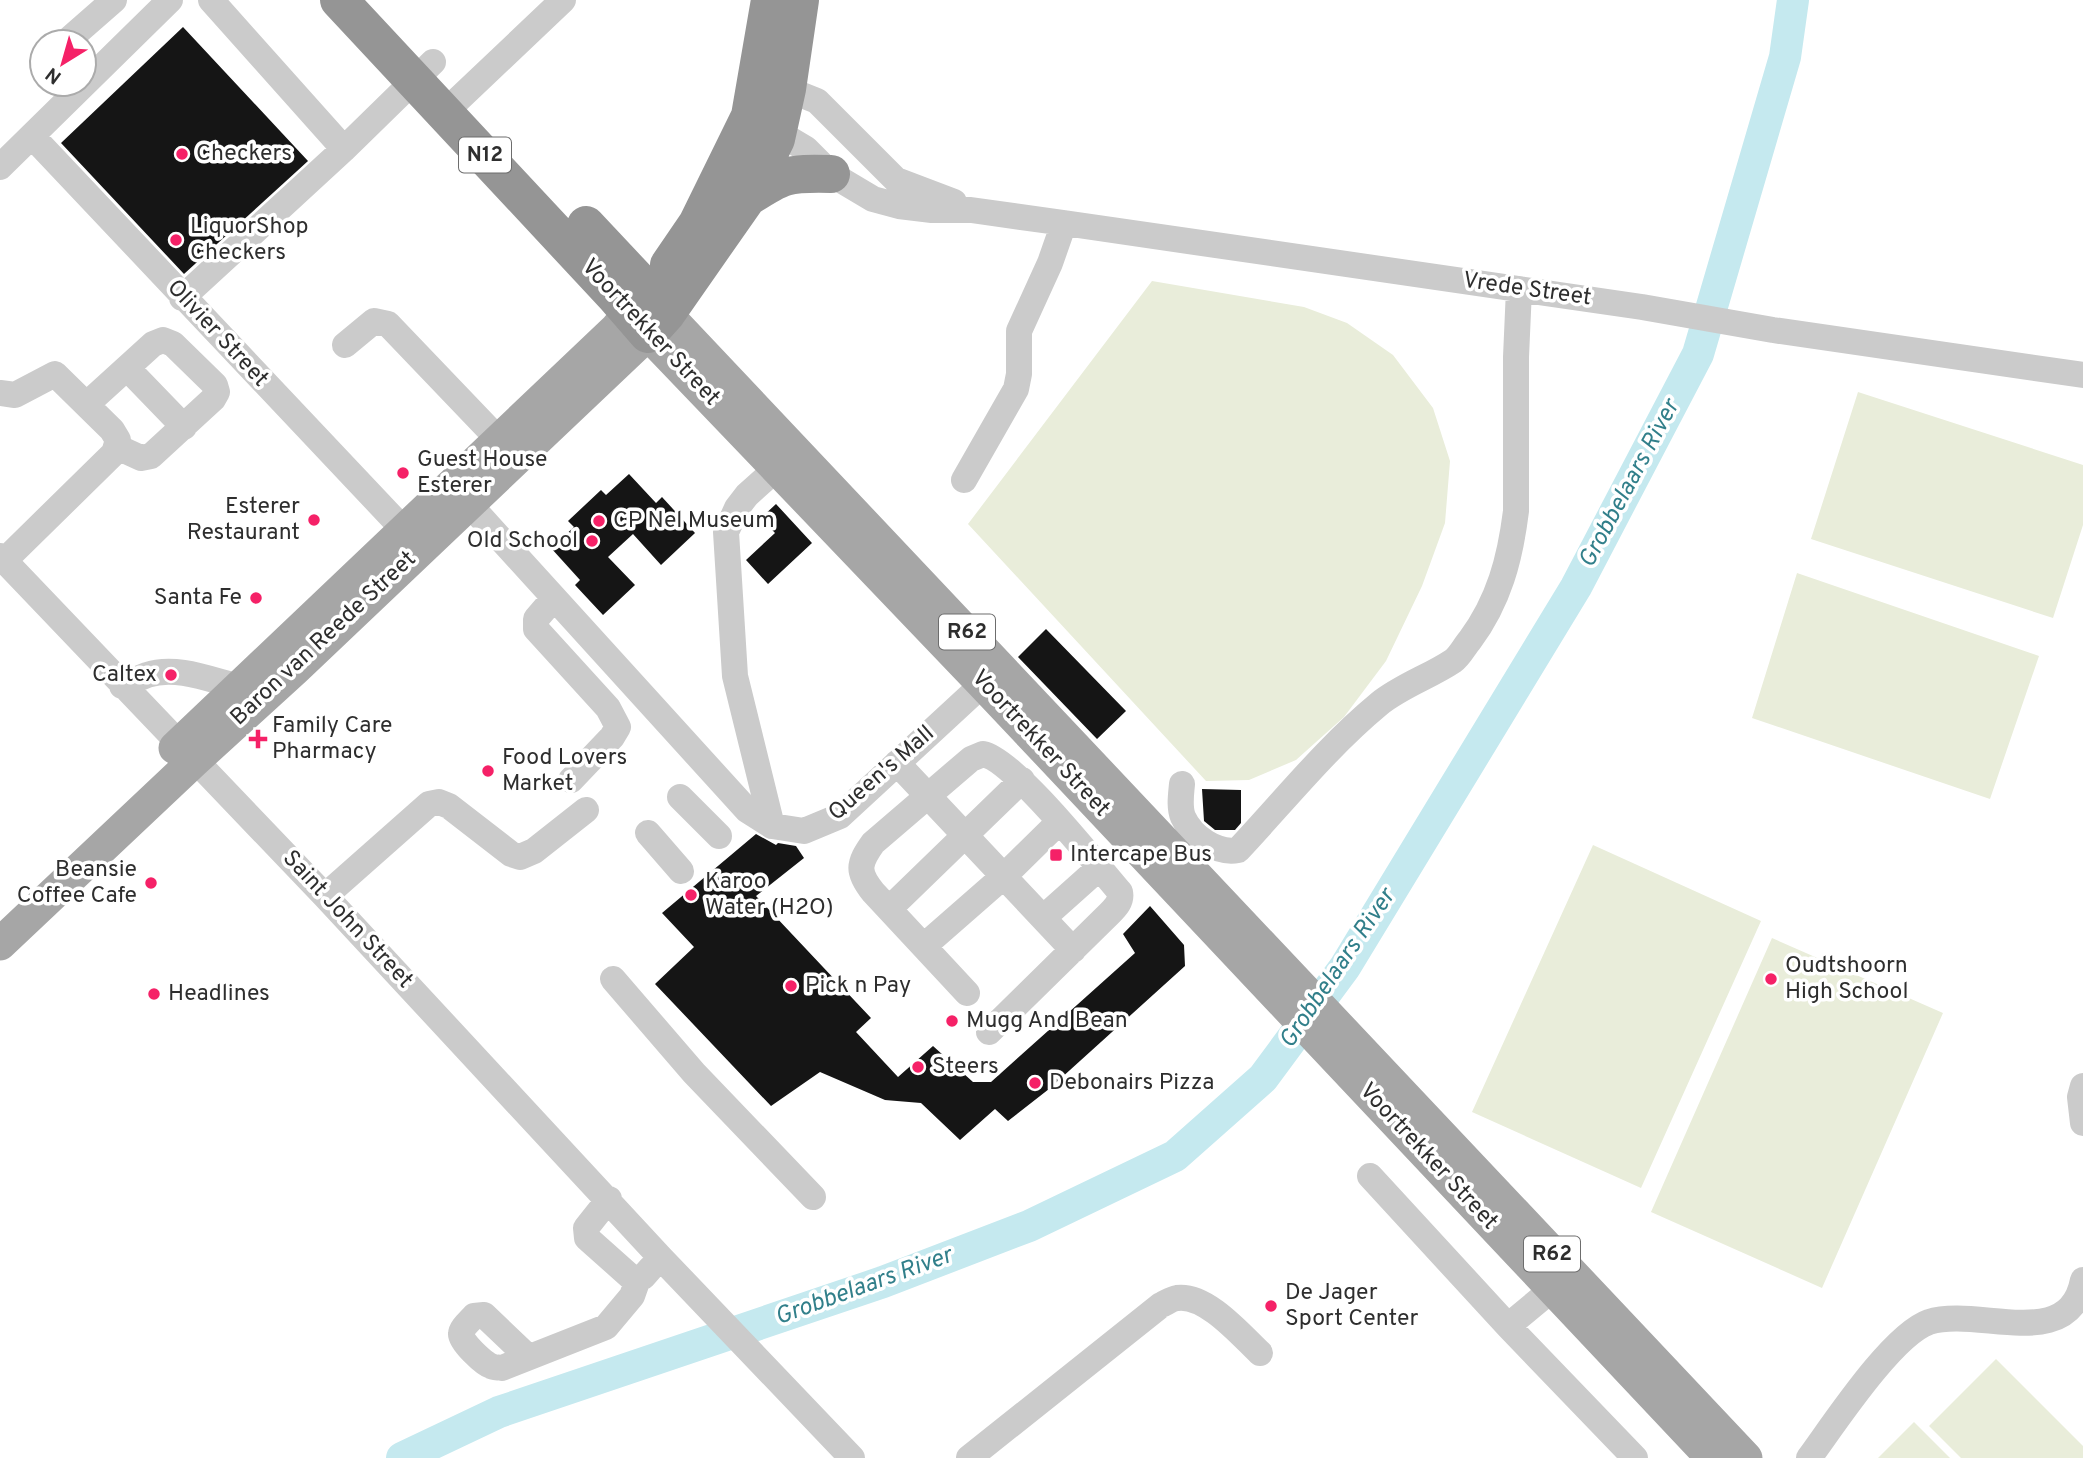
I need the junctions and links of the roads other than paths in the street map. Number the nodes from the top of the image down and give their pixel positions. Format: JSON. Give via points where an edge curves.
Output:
{"nodes":[{"id":1,"x":114,"y":0,"type":"edge"},
{"id":2,"x":211,"y":0,"type":"edge"},
{"id":3,"x":339,"y":0,"type":"edge"},
{"id":4,"x":374,"y":0,"type":"edge"},
{"id":5,"x":563,"y":0,"type":"edge"},
{"id":6,"x":770,"y":0,"type":"edge"},
{"id":7,"x":800,"y":0,"type":"edge"},
{"id":8,"x":154,"y":5,"type":"edge"},
{"id":9,"x":82,"y":28,"type":"edge"},
{"id":10,"x":424,"y":71,"type":"junction"},
{"id":11,"x":454,"y":103,"type":"junction"},
{"id":12,"x":768,"y":106,"type":"junction"},
{"id":13,"x":32,"y":136,"type":"junction"},
{"id":14,"x":344,"y":149,"type":"junction"},
{"id":15,"x":0,"y":166,"type":"edge"},
{"id":16,"x":831,"y":174,"type":"junction"},
{"id":17,"x":747,"y":198,"type":"junction"},
{"id":18,"x":971,"y":210,"type":"junction"},
{"id":19,"x":1064,"y":223,"type":"junction"},
{"id":20,"x":1519,"y":289,"type":"junction"},
{"id":21,"x":183,"y":298,"type":"junction"},
{"id":22,"x":648,"y":313,"type":"junction"},
{"id":23,"x":345,"y":345,"type":"dead end"},
{"id":24,"x":127,"y":368,"type":"junction"},
{"id":25,"x":2083,"y":375,"type":"edge"},
{"id":26,"x":0,"y":393,"type":"edge"},
{"id":27,"x":87,"y":404,"type":"junction"},
{"id":28,"x":184,"y":427,"type":"junction"},
{"id":29,"x":499,"y":440,"type":"junction"},
{"id":30,"x":117,"y":447,"type":"junction"},
{"id":31,"x":777,"y":468,"type":"junction"},
{"id":32,"x":964,"y":480,"type":"dead end"},
{"id":33,"x":468,"y":503,"type":"junction"},
{"id":34,"x":404,"y":530,"type":"junction"},
{"id":35,"x":4,"y":568,"type":"edge"},
{"id":36,"x":554,"y":598,"type":"junction"},
{"id":37,"x":991,"y":675,"type":"junction"},
{"id":38,"x":122,"y":686,"type":"junction"},
{"id":39,"x":239,"y":687,"type":"junction"},
{"id":40,"x":186,"y":753,"type":"junction"},
{"id":41,"x":897,"y":763,"type":"junction"},
{"id":42,"x":571,"y":780,"type":"dead end"},
{"id":43,"x":1022,"y":780,"type":"junction"},
{"id":44,"x":1182,"y":784,"type":"dead end"},
{"id":45,"x":928,"y":796,"type":"junction"},
{"id":46,"x":680,"y":797,"type":"dead end"},
{"id":47,"x":586,"y":810,"type":"dead end"},
{"id":48,"x":1059,"y":822,"type":"junction"},
{"id":49,"x":772,"y":826,"type":"junction"},
{"id":50,"x":648,"y":833,"type":"dead end"},
{"id":51,"x":965,"y":835,"type":"junction"},
{"id":52,"x":719,"y":836,"type":"dead end"},
{"id":53,"x":1099,"y":868,"type":"junction"},
{"id":54,"x":681,"y":871,"type":"dead end"},
{"id":55,"x":1004,"y":876,"type":"junction"},
{"id":56,"x":325,"y":896,"type":"junction"},
{"id":57,"x":888,"y":909,"type":"junction"},
{"id":58,"x":0,"y":917,"type":"edge"},
{"id":59,"x":1043,"y":918,"type":"junction"},
{"id":60,"x":0,"y":944,"type":"edge"},
{"id":61,"x":924,"y":946,"type":"junction"},
{"id":62,"x":1073,"y":950,"type":"junction"},
{"id":63,"x":613,"y":979,"type":"dead end"},
{"id":64,"x":967,"y":993,"type":"dead end"},
{"id":65,"x":989,"y":1032,"type":"dead end"},
{"id":66,"x":2083,"y":1086,"type":"edge"},
{"id":67,"x":2083,"y":1123,"type":"edge"},
{"id":68,"x":1370,"y":1176,"type":"dead end"},
{"id":69,"x":813,"y":1196,"type":"dead end"},
{"id":70,"x":609,"y":1199,"type":"junction"},
{"id":71,"x":661,"y":1258,"type":"junction"},
{"id":72,"x":638,"y":1279,"type":"junction"},
{"id":73,"x":2083,"y":1280,"type":"edge"},
{"id":74,"x":1561,"y":1281,"type":"junction"},
{"id":75,"x":1508,"y":1326,"type":"junction"},
{"id":76,"x":1260,"y":1353,"type":"dead end"},
{"id":77,"x":528,"y":1357,"type":"dead end"},
{"id":78,"x":852,"y":1458,"type":"edge"},
{"id":79,"x":969,"y":1458,"type":"edge"},
{"id":80,"x":1634,"y":1458,"type":"edge"},
{"id":81,"x":1712,"y":1458,"type":"edge"},
{"id":82,"x":1746,"y":1458,"type":"edge"},
{"id":83,"x":1809,"y":1458,"type":"edge"}],
"edges":[{"from":1,"to":9,"type":"street"},
{"from":2,"to":14,"type":"street"},
{"from":3,"to":10,"type":"highway","name":"Voortrekker Street","number":"N12"},
{"from":4,"to":10,"type":"highway","name":"Voortrekker Street","number":"N12"},
{"from":5,"to":11,"type":"street"},
{"from":6,"to":12,"type":"highway"},
{"from":7,"to":12,"type":"highway"},
{"from":8,"to":13,"type":"street"},
{"from":10,"to":11,"type":"highway","name":"Voortrekker Street","number":"N12"},
{"from":10,"to":14,"type":"street"},
{"from":11,"to":22,"type":"highway","name":"Voortrekker Street","number":"N12"},
{"from":12,"to":16,"type":"street","name":"Vrede Street"},
{"from":12,"to":17,"type":"highway"},
{"from":12,"to":18,"type":"street","name":"Vrede Street","via":[[817,101],[896,180]]},
{"from":12,"to":22,"type":"highway"},
{"from":13,"to":15,"type":"street"},
{"from":13,"to":21,"type":"street","name":"Olivier Street"},
{"from":14,"to":21,"type":"street"},
{"from":16,"to":17,"type":"highway","via":[[790,174]]},
{"from":16,"to":18,"type":"street","name":"Vrede Street","via":[[873,199],[899,206]]},
{"from":17,"to":22,"type":"highway"},
{"from":18,"to":19,"type":"street","name":"Vrede Street"},
{"from":19,"to":20,"type":"street","name":"Vrede Street"},
{"from":19,"to":32,"type":"street","via":[[1019,331],[1016,389]]},
{"from":20,"to":25,"type":"street","name":"Vrede Street"},
{"from":20,"to":44,"type":"street","via":[[1513,536],[1496,596],[1474,635],[1455,659],[1379,705],[1238,850],[1217,849],[1191,828],[1183,817]]},
{"from":21,"to":34,"type":"street","name":"Olivier Street"},
{"from":22,"to":29,"type":"main road","name":"Baron van Reede Street","via":[[616,329]]},
{"from":22,"to":31,"type":"main road","name":"Voortrekker Street","number":"R62"},
{"from":22,"to":33,"type":"main road","name":"Baron van Reede Street"},
{"from":22,"to":37,"type":"main road","name":"Voortrekker Street","number":"R62"},
{"from":23,"to":29,"type":"street","via":[[374,321],[388,324]]},
{"from":24,"to":27,"type":"street"},
{"from":24,"to":28,"type":"street"},
{"from":24,"to":28,"type":"street","via":[[153,344],[167,341],[215,385],[213,399]]},
{"from":26,"to":27,"type":"street","via":[[15,395],[55,374]]},
{"from":27,"to":30,"type":"street","via":[[113,430]]},
{"from":28,"to":30,"type":"street","via":[[146,458]]},
{"from":29,"to":34,"type":"main road","name":"Baron van Reede Street"},
{"from":30,"to":35,"type":"street"},
{"from":31,"to":37,"type":"main road","name":"Voortrekker Street","number":"R62"},
{"from":31,"to":49,"type":"street","via":[[737,508],[726,532],[735,676]]},
{"from":33,"to":36,"type":"street","name":"Queen's Mall"},
{"from":33,"to":40,"type":"main road","name":"Baron van Reede Street","via":[[295,669]]},
{"from":34,"to":39,"type":"main road","name":"Baron van Reede Street"},
{"from":35,"to":38,"type":"street","name":"Saint John Street"},
{"from":36,"to":42,"type":"street","via":[[536,619],[536,629],[608,708],[618,727]]},
{"from":36,"to":49,"type":"street","name":"Queen's Mall","via":[[747,810]]},
{"from":37,"to":41,"type":"street","name":"Queen's Mall"},
{"from":37,"to":74,"type":"main road","name":"Voortrekker Street","number":"R62"},
{"from":38,"to":39,"type":"street","via":[[162,672]]},
{"from":38,"to":40,"type":"street","name":"Saint John Street"},
{"from":39,"to":40,"type":"main road","name":"Baron van Reede Street"},
{"from":40,"to":56,"type":"street","name":"Saint John Street"},
{"from":40,"to":58,"type":"main road","name":"Baron van Reede Street"},
{"from":40,"to":60,"type":"main road","name":"Baron van Reede Street"},
{"from":41,"to":45,"type":"street"},
{"from":41,"to":49,"type":"street","name":"Queen's Mall","via":[[840,816],[804,831]]},
{"from":43,"to":45,"type":"street","via":[[983,754]]},
{"from":43,"to":48,"type":"street"},
{"from":43,"to":51,"type":"street"},
{"from":45,"to":51,"type":"street"},
{"from":45,"to":57,"type":"street","via":[[863,857],[863,879]]},
{"from":46,"to":52,"type":"street"},
{"from":47,"to":56,"type":"street","via":[[520,857],[449,806],[429,804]]},
{"from":48,"to":53,"type":"street"},
{"from":48,"to":55,"type":"street"},
{"from":50,"to":54,"type":"street"},
{"from":51,"to":55,"type":"street"},
{"from":51,"to":57,"type":"street"},
{"from":53,"to":59,"type":"street"},
{"from":53,"to":62,"type":"street","via":[[1121,897]]},
{"from":55,"to":59,"type":"street"},
{"from":55,"to":61,"type":"street"},
{"from":56,"to":70,"type":"street","name":"Saint John Street"},
{"from":57,"to":61,"type":"street"},
{"from":59,"to":62,"type":"street"},
{"from":61,"to":64,"type":"street"},
{"from":62,"to":65,"type":"street"},
{"from":63,"to":69,"type":"street","via":[[694,1073]]},
{"from":66,"to":67,"type":"street"},
{"from":68,"to":75,"type":"street"},
{"from":70,"to":71,"type":"street","name":"Saint John Street"},
{"from":70,"to":72,"type":"street","via":[[584,1233],[629,1277]]},
{"from":71,"to":72,"type":"street"},
{"from":71,"to":78,"type":"street","name":"Saint John Street"},
{"from":72,"to":77,"type":"street","via":[[632,1296],[606,1327]]},
{"from":73,"to":83,"type":"street","via":[[2080,1298],[2045,1322],[1961,1317],[1914,1330],[1889,1354]]},
{"from":74,"to":75,"type":"street"},
{"from":74,"to":81,"type":"main road","name":"Voortrekker Street","number":"R62"},
{"from":74,"to":82,"type":"main road","name":"Voortrekker Street","number":"R62"},
{"from":75,"to":80,"type":"street"},
{"from":76,"to":79,"type":"street","via":[[1217,1313],[1193,1299],[1175,1298]]}]}
